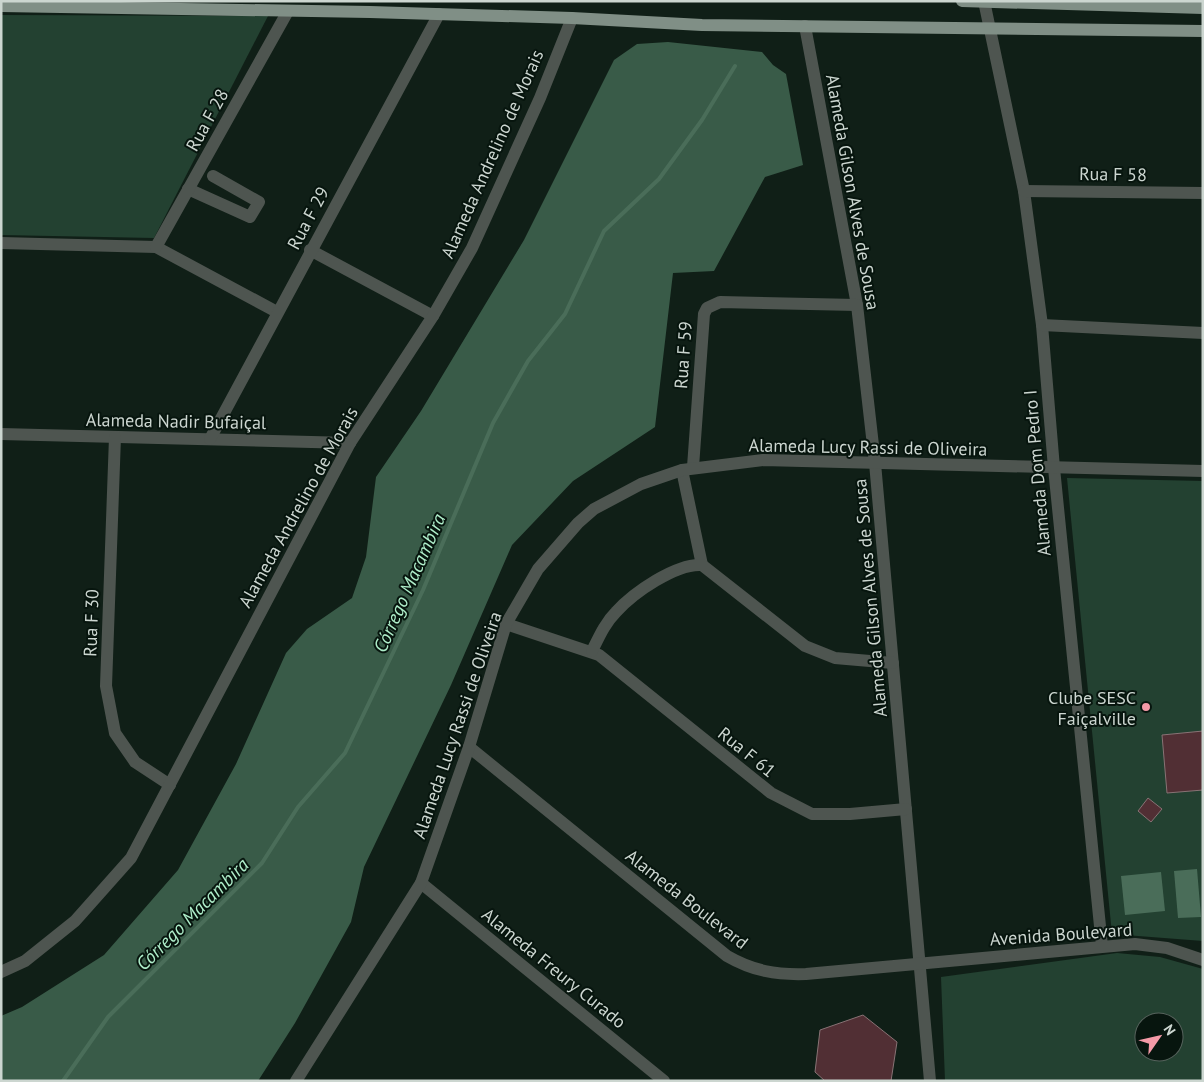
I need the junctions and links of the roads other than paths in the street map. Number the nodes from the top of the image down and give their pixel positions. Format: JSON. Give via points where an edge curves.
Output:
{"nodes":[{"id":1,"x":962,"y":1,"type":"edge"},
{"id":2,"x":984,"y":1,"type":"edge"},
{"id":3,"x":1,"y":6,"type":"edge"},
{"id":4,"x":1203,"y":8,"type":"edge"},
{"id":5,"x":288,"y":11,"type":"junction"},
{"id":6,"x":439,"y":14,"type":"junction"},
{"id":7,"x":572,"y":18,"type":"junction"},
{"id":8,"x":805,"y":26,"type":"junction"},
{"id":9,"x":989,"y":28,"type":"junction"},
{"id":10,"x":1203,"y":31,"type":"edge"},
{"id":11,"x":213,"y":176,"type":"dead end"},
{"id":12,"x":188,"y":189,"type":"junction"},
{"id":13,"x":1024,"y":191,"type":"junction"},
{"id":14,"x":1203,"y":193,"type":"edge"},
{"id":15,"x":1,"y":243,"type":"edge"},
{"id":16,"x":156,"y":247,"type":"junction"},
{"id":17,"x":310,"y":250,"type":"junction"},
{"id":18,"x":857,"y":305,"type":"junction"},
{"id":19,"x":278,"y":312,"type":"junction"},
{"id":20,"x":433,"y":316,"type":"junction"},
{"id":21,"x":1042,"y":325,"type":"junction"},
{"id":22,"x":1203,"y":333,"type":"edge"},
{"id":23,"x":1,"y":434,"type":"edge"},
{"id":24,"x":115,"y":437,"type":"junction"},
{"id":25,"x":210,"y":439,"type":"junction"},
{"id":26,"x":350,"y":443,"type":"junction"},
{"id":27,"x":875,"y":463,"type":"junction"},
{"id":28,"x":688,"y":468,"type":"junction"},
{"id":29,"x":1054,"y":468,"type":"junction"},
{"id":30,"x":1203,"y":471,"type":"edge"},
{"id":31,"x":702,"y":565,"type":"junction"},
{"id":32,"x":506,"y":624,"type":"junction"},
{"id":33,"x":592,"y":651,"type":"junction"},
{"id":34,"x":893,"y":663,"type":"junction"},
{"id":35,"x":469,"y":747,"type":"junction"},
{"id":36,"x":170,"y":785,"type":"junction"},
{"id":37,"x":906,"y":809,"type":"junction"},
{"id":38,"x":421,"y":882,"type":"junction"},
{"id":39,"x":1102,"y":946,"type":"junction"},
{"id":40,"x":1203,"y":960,"type":"edge"},
{"id":41,"x":920,"y":964,"type":"junction"},
{"id":42,"x":1,"y":972,"type":"edge"},
{"id":43,"x":296,"y":1081,"type":"edge"},
{"id":44,"x":664,"y":1081,"type":"edge"},
{"id":45,"x":930,"y":1081,"type":"edge"}],
"edges":[{"from":1,"to":2,"type":"main road"},
{"from":2,"to":4,"type":"main road"},
{"from":2,"to":9,"type":"street","name":"Alameda Dom Pedro I"},
{"from":3,"to":5,"type":"main road"},
{"from":5,"to":6,"type":"main road"},
{"from":5,"to":12,"type":"street","name":"Rua F 28"},
{"from":6,"to":7,"type":"main road"},
{"from":6,"to":17,"type":"street","name":"Rua F 29"},
{"from":7,"to":8,"type":"main road","via":[[702,25]]},
{"from":7,"to":20,"type":"street","name":"Alameda Andrelino de Morais","via":[[540,98],[472,248]]},
{"from":8,"to":9,"type":"main road"},
{"from":8,"to":18,"type":"street","name":"Alameda Gilson Alves de Sousa"},
{"from":9,"to":10,"type":"main road"},
{"from":9,"to":13,"type":"street","name":"Alameda Dom Pedro I"},
{"from":11,"to":12,"type":"street","via":[[259,202],[250,217]]},
{"from":12,"to":16,"type":"street","name":"Rua F 28"},
{"from":13,"to":14,"type":"street","name":"Rua F 58"},
{"from":13,"to":21,"type":"street","name":"Alameda Dom Pedro I"},
{"from":15,"to":16,"type":"street"},
{"from":16,"to":19,"type":"street"},
{"from":17,"to":19,"type":"street","name":"Rua F 29"},
{"from":17,"to":20,"type":"street"},
{"from":18,"to":27,"type":"street","name":"Alameda Gilson Alves de Sousa"},
{"from":18,"to":28,"type":"street","name":"Rua F 59","via":[[720,302],[707,308]]},
{"from":19,"to":25,"type":"street","name":"Rua F 29"},
{"from":20,"to":26,"type":"street","name":"Alameda Andrelino de Morais"},
{"from":21,"to":22,"type":"street"},
{"from":21,"to":29,"type":"street","name":"Alameda Dom Pedro I"},
{"from":23,"to":24,"type":"street","name":"Alameda Nadir Bufaiçal"},
{"from":24,"to":25,"type":"street","name":"Alameda Nadir Bufaiçal"},
{"from":24,"to":36,"type":"street","name":"Rua F 30","via":[[106,686],[115,733],[135,762]]},
{"from":25,"to":26,"type":"street","name":"Alameda Nadir Bufaiçal"},
{"from":26,"to":36,"type":"street","name":"Alameda Andrelino de Morais"},
{"from":27,"to":28,"type":"street","name":"Alameda Lucy Rassi de Oliveira","via":[[763,460]]},
{"from":27,"to":29,"type":"street","name":"Alameda Lucy Rassi de Oliveira"},
{"from":27,"to":34,"type":"street","name":"Alameda Gilson Alves de Sousa"},
{"from":28,"to":31,"type":"street"},
{"from":28,"to":32,"type":"street","name":"Alameda Lucy Rassi de Oliveira","via":[[641,484],[594,509],[538,569]]},
{"from":29,"to":30,"type":"street","name":"Alameda Lucy Rassi de Oliveira"},
{"from":29,"to":39,"type":"street","name":"Alameda Dom Pedro I"},
{"from":31,"to":33,"type":"street","via":[[675,570],[635,596],[616,611]]},
{"from":31,"to":34,"type":"street","via":[[805,646],[835,658]]},
{"from":32,"to":33,"type":"street","name":"Rua F 61"},
{"from":32,"to":35,"type":"street","name":"Alameda Lucy Rassi de Oliveira"},
{"from":33,"to":37,"type":"street","name":"Rua F 61","via":[[771,793],[812,814]]},
{"from":34,"to":37,"type":"street","name":"Alameda Gilson Alves de Sousa"},
{"from":35,"to":38,"type":"street","name":"Alameda Lucy Rassi de Oliveira"},
{"from":35,"to":41,"type":"street","name":"Alameda Boulevard","via":[[743,965],[784,975]]},
{"from":36,"to":42,"type":"street","name":"Alameda Andrelino de Morais","via":[[131,858],[75,921],[25,961]]},
{"from":37,"to":41,"type":"street","name":"Alameda Gilson Alves de Sousa"},
{"from":38,"to":43,"type":"street","name":"Alameda Lucy Rassi de Oliveira"},
{"from":38,"to":44,"type":"street","name":"Alameda Freury Curado"},
{"from":39,"to":40,"type":"street","name":"Avenida Boulevard","via":[[1135,944],[1167,948]]},
{"from":39,"to":41,"type":"street","name":"Avenida Boulevard"},
{"from":41,"to":45,"type":"street","name":"Alameda Gilson Alves de Sousa"}]}
